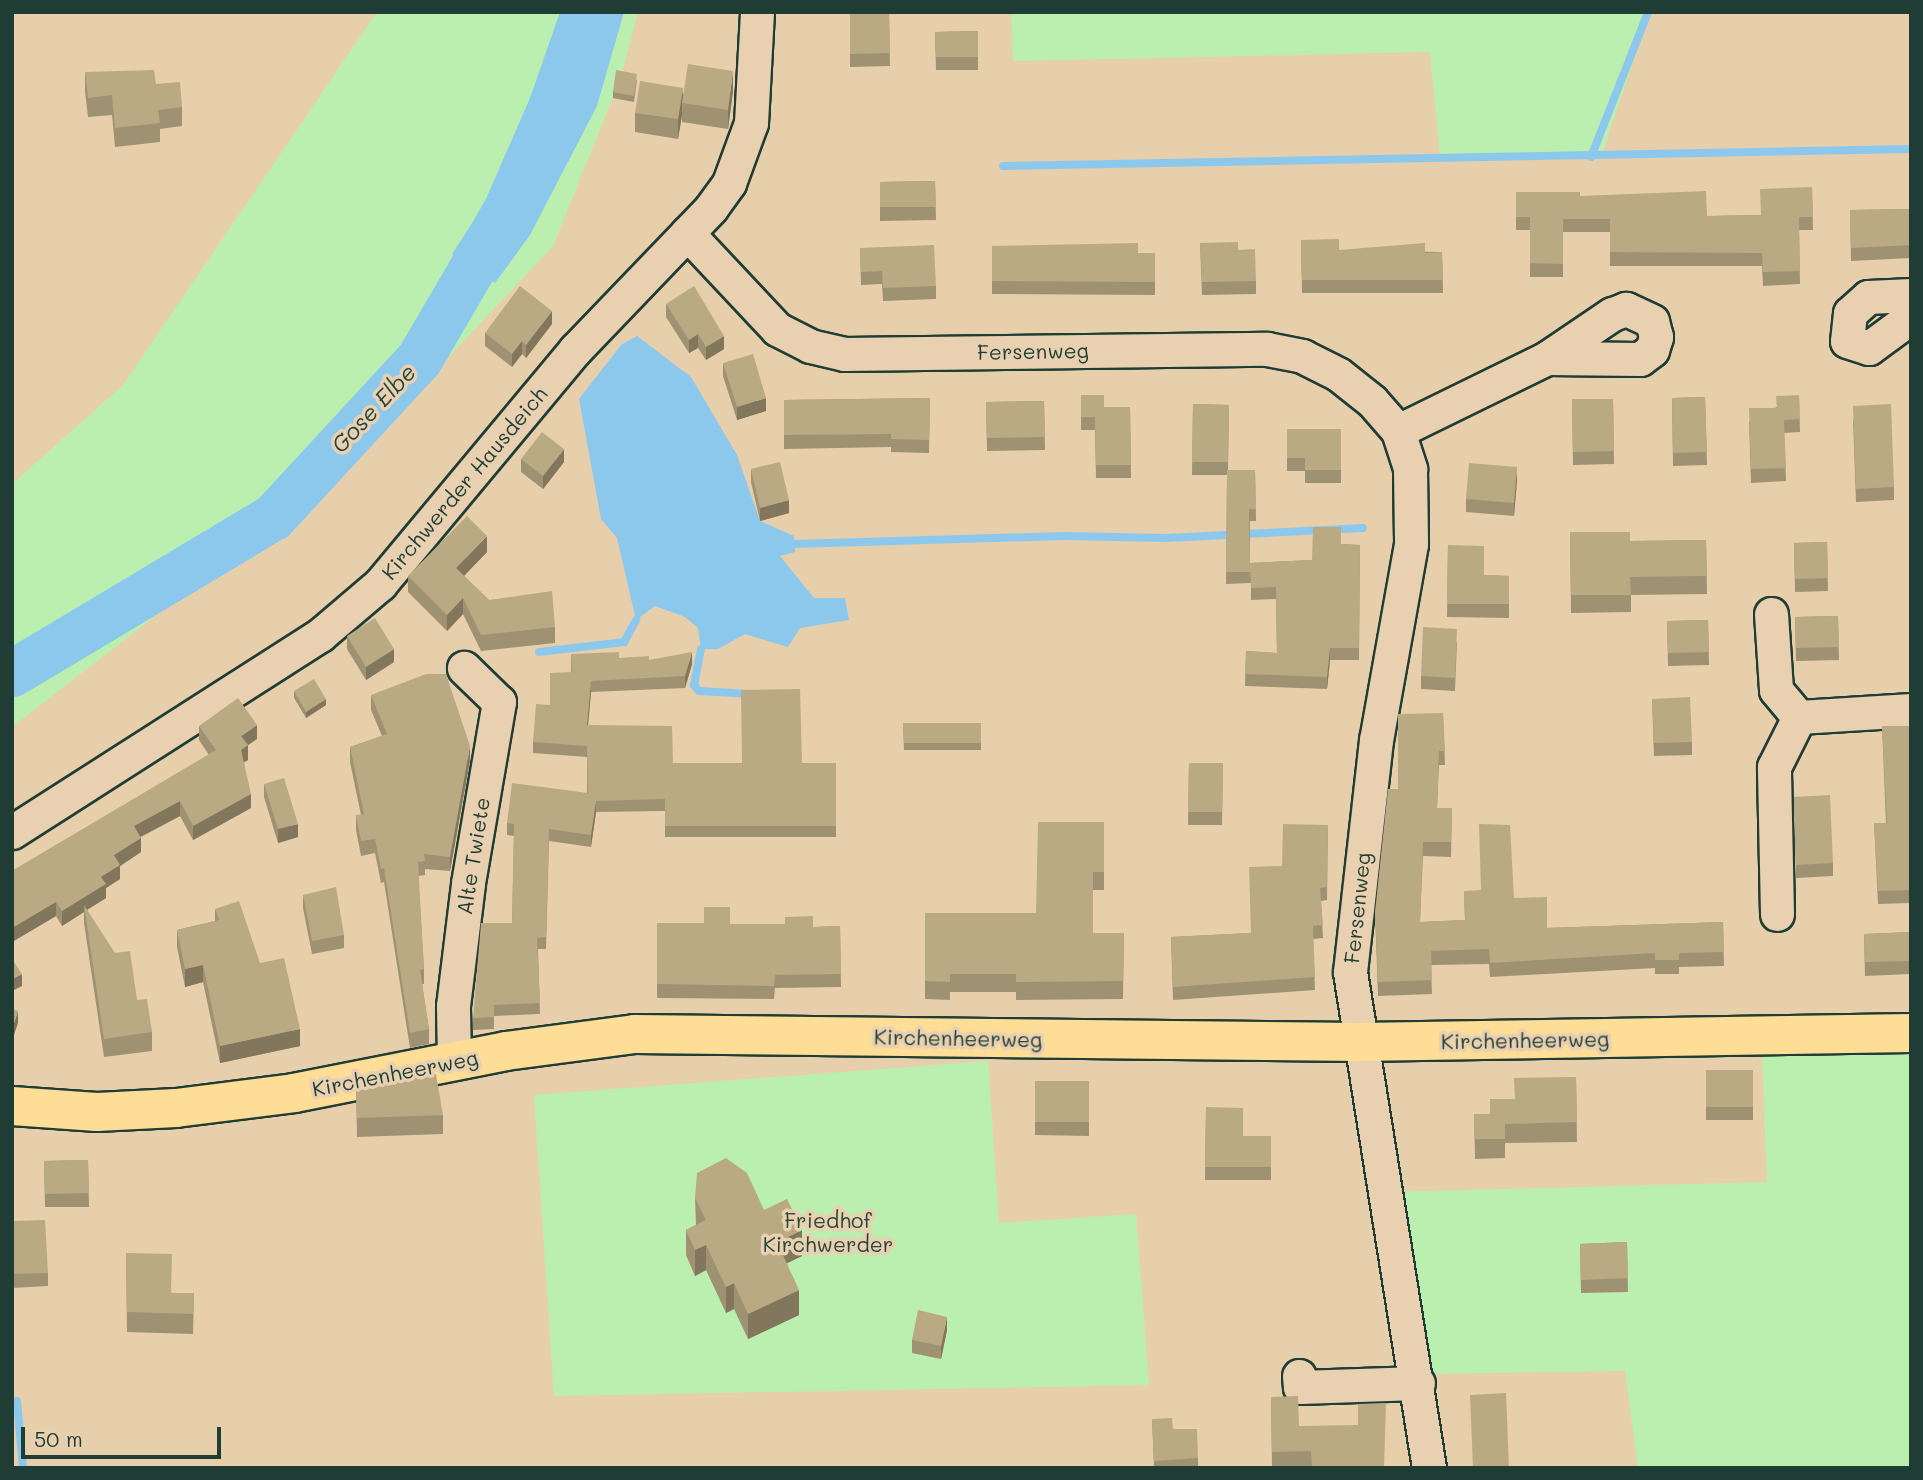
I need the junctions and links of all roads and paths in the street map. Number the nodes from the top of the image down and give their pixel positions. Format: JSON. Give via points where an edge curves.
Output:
{"nodes":[{"id":1,"x":757,"y":12,"type":"edge"},
{"id":2,"x":687,"y":233,"type":"junction"},
{"id":3,"x":1911,"y":295,"type":"edge"},
{"id":4,"x":1911,"y":317,"type":"edge"},
{"id":5,"x":1547,"y":358,"type":"dead end"},
{"id":6,"x":1398,"y":431,"type":"junction"},
{"id":7,"x":1771,"y":614,"type":"dead end"},
{"id":8,"x":464,"y":668,"type":"dead end"},
{"id":9,"x":1911,"y":710,"type":"edge"},
{"id":10,"x":1799,"y":717,"type":"junction"},
{"id":11,"x":12,"y":832,"type":"edge"},
{"id":12,"x":1776,"y":914,"type":"dead end"},
{"id":13,"x":1911,"y":1033,"type":"edge"},
{"id":14,"x":1360,"y":1042,"type":"junction"},
{"id":15,"x":454,"y":1060,"type":"junction"},
{"id":16,"x":12,"y":1106,"type":"edge"},
{"id":17,"x":1299,"y":1376,"type":"dead end"},
{"id":18,"x":1418,"y":1383,"type":"junction"},
{"id":19,"x":1429,"y":1468,"type":"edge"}],
"edges":[{"from":1,"to":2,"type":"street","name":"Kirchwerder Hausdeich","via":[[754,95],[743,154],[729,183]]},
{"from":2,"to":6,"type":"street","name":"Fersenweg","via":[[777,329],[810,346],[844,355],[1267,349],[1303,356],[1338,374],[1372,401]]},
{"from":2,"to":11,"type":"street","name":"Kirchwerder Hausdeich","via":[[575,350],[380,584],[320,635]]},
{"from":3,"to":4,"type":"street","via":[[1868,297],[1850,313],[1847,341],[1869,348]]},
{"from":5,"to":6,"type":"street"},
{"from":6,"to":14,"type":"street","name":"Fersenweg","via":[[1410,469],[1413,507],[1376,740],[1352,939],[1350,972]]},
{"from":7,"to":10,"type":"street","via":[[1776,690]]},
{"from":8,"to":15,"type":"street","name":"Alte Twiete","via":[[499,702],[468,883],[453,1006]]},
{"from":9,"to":10,"type":"street"},
{"from":10,"to":12,"type":"street","via":[[1774,767]]},
{"from":13,"to":14,"type":"main road","name":"Kirchenheerweg"},
{"from":14,"to":15,"type":"main road","name":"Kirchenheerweg","via":[[635,1034]]},
{"from":14,"to":18,"type":"street","name":"Fersenweg"},
{"from":15,"to":16,"type":"main road","name":"Kirchenheerweg","via":[[294,1093],[176,1108],[97,1112]]},
{"from":17,"to":18,"type":"street","via":[[1300,1387]]},
{"from":18,"to":19,"type":"street","name":"Fersenweg"}]}
